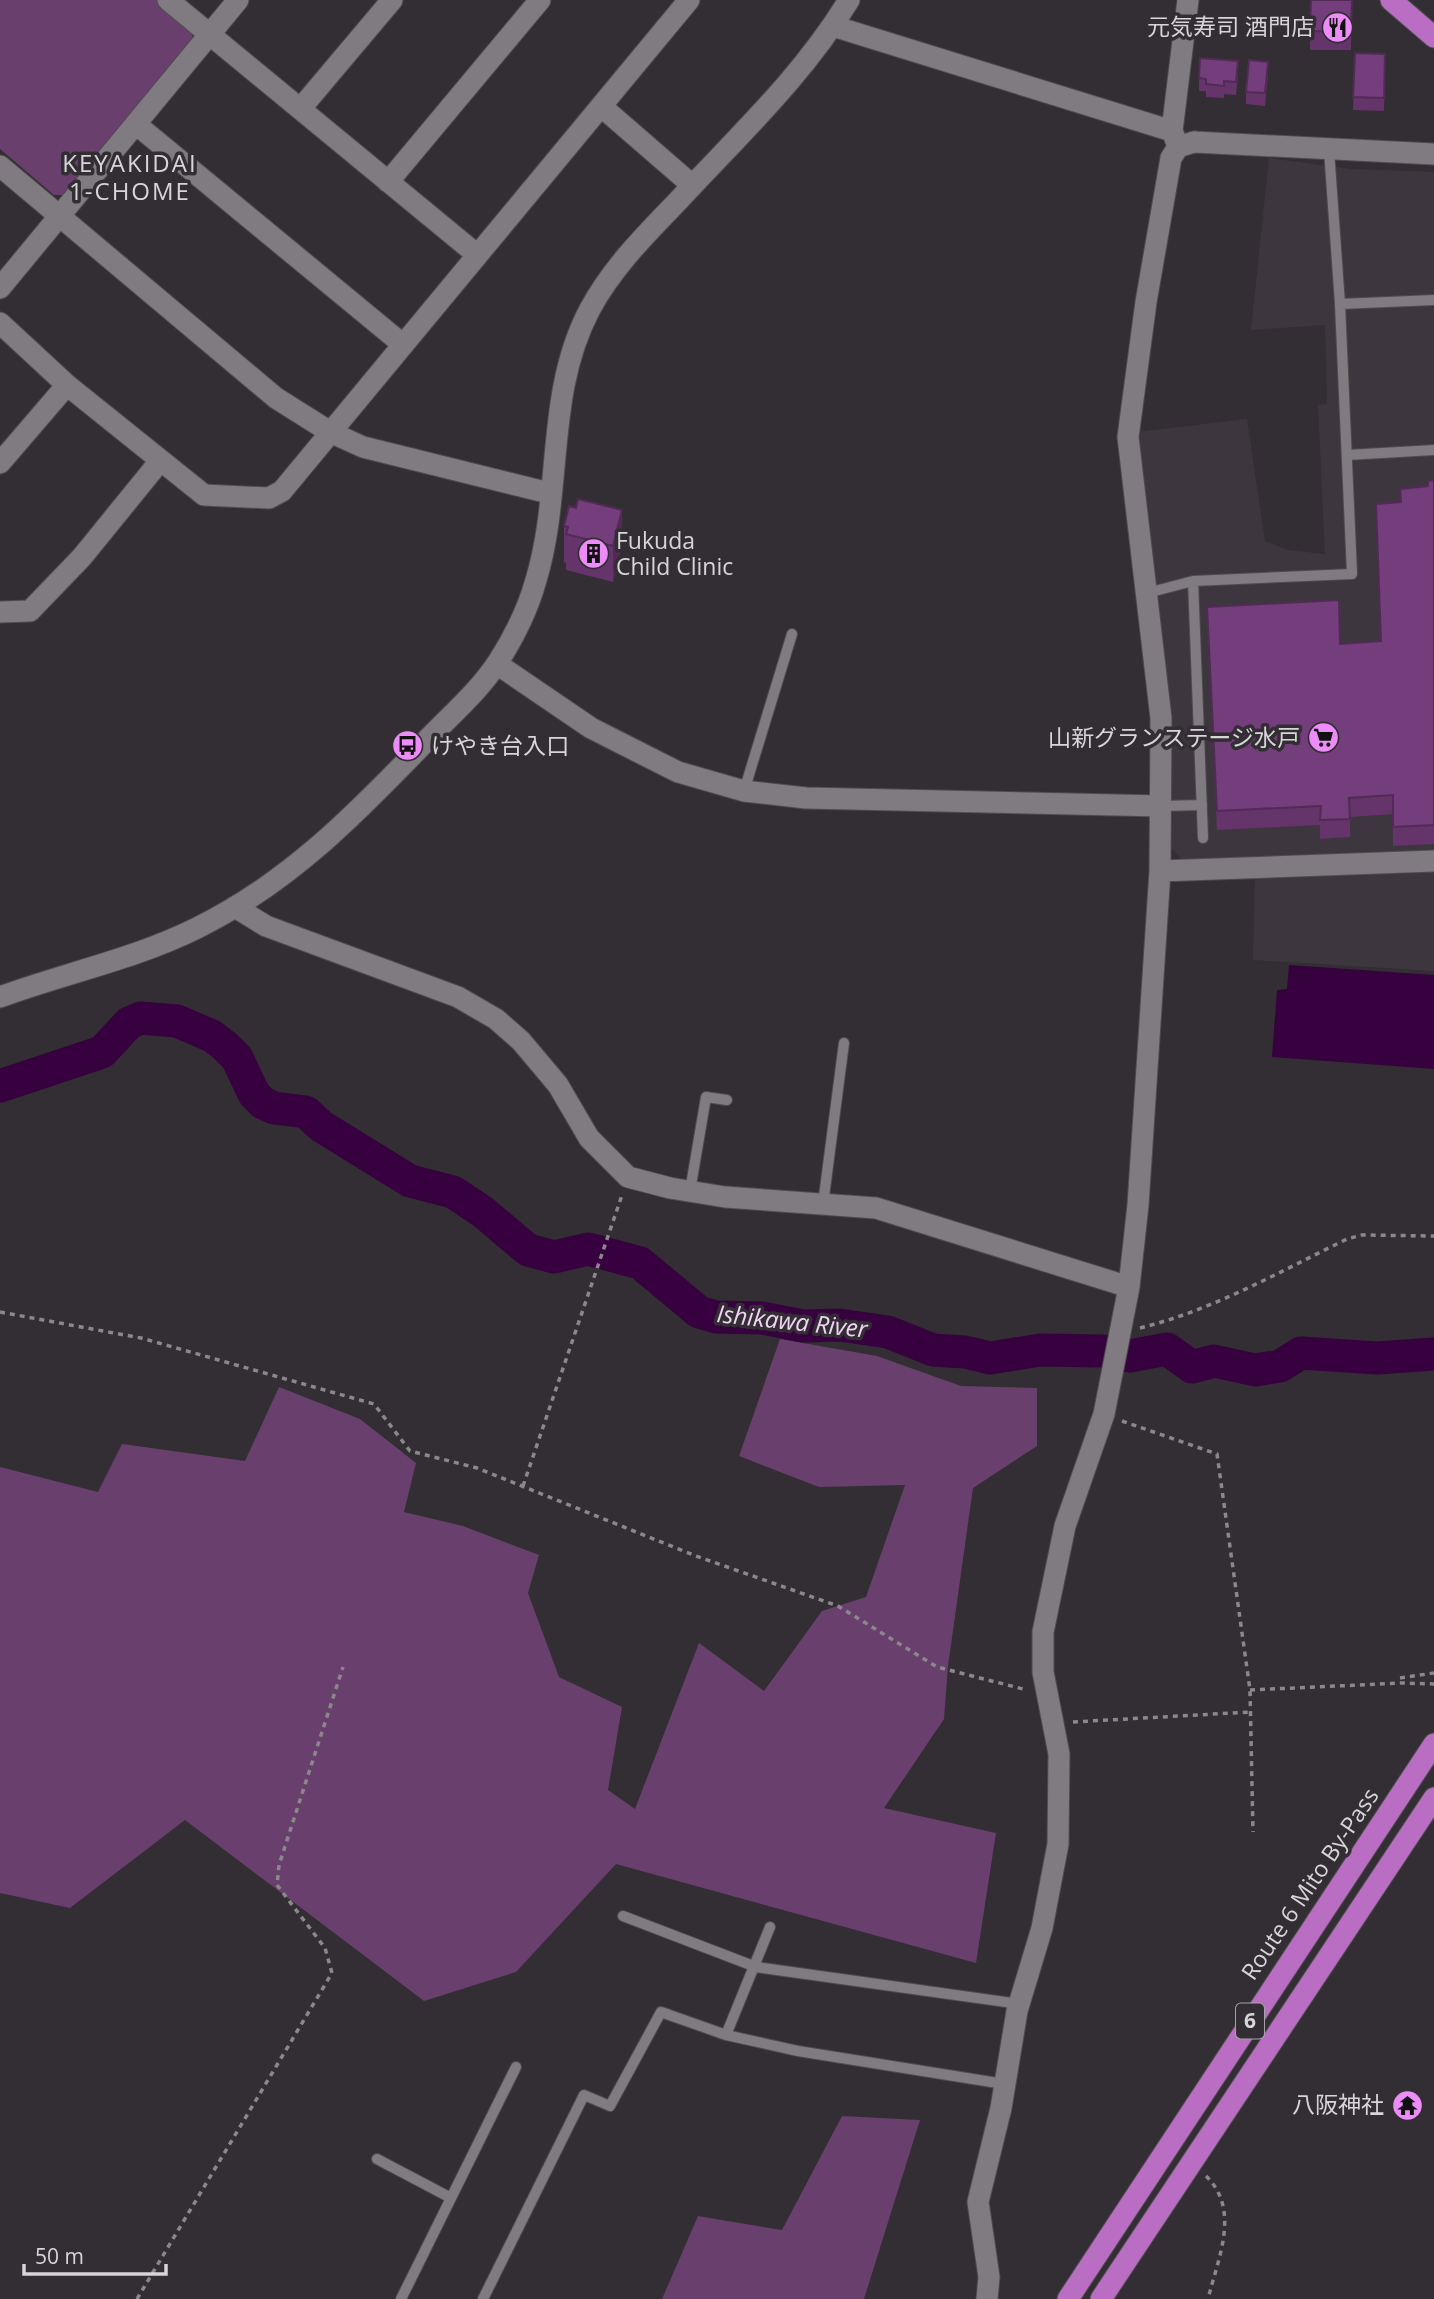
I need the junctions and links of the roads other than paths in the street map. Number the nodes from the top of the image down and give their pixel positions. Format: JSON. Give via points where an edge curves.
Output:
{"nodes":[{"id":1,"x":168,"y":0,"type":"edge"},
{"id":2,"x":238,"y":0,"type":"edge"},
{"id":3,"x":392,"y":0,"type":"edge"},
{"id":4,"x":540,"y":0,"type":"edge"},
{"id":5,"x":689,"y":0,"type":"edge"},
{"id":6,"x":849,"y":0,"type":"edge"},
{"id":7,"x":1188,"y":0,"type":"edge"},
{"id":8,"x":1391,"y":0,"type":"edge"},
{"id":9,"x":833,"y":26,"type":"junction"},
{"id":10,"x":209,"y":35,"type":"junction"},
{"id":11,"x":1434,"y":37,"type":"edge"},
{"id":12,"x":602,"y":107,"type":"junction"},
{"id":13,"x":301,"y":108,"type":"junction"},
{"id":14,"x":137,"y":125,"type":"junction"},
{"id":15,"x":1181,"y":140,"type":"junction"},
{"id":16,"x":1329,"y":150,"type":"junction"},
{"id":17,"x":1434,"y":154,"type":"edge"},
{"id":18,"x":0,"y":166,"type":"edge"},
{"id":19,"x":388,"y":182,"type":"junction"},
{"id":20,"x":692,"y":185,"type":"junction"},
{"id":21,"x":62,"y":217,"type":"junction"},
{"id":22,"x":475,"y":253,"type":"junction"},
{"id":23,"x":0,"y":288,"type":"edge"},
{"id":24,"x":1434,"y":300,"type":"edge"},
{"id":25,"x":1340,"y":304,"type":"junction"},
{"id":26,"x":0,"y":323,"type":"edge"},
{"id":27,"x":401,"y":343,"type":"junction"},
{"id":28,"x":67,"y":385,"type":"junction"},
{"id":29,"x":330,"y":432,"type":"junction"},
{"id":30,"x":1434,"y":450,"type":"edge"},
{"id":31,"x":1347,"y":455,"type":"junction"},
{"id":32,"x":160,"y":461,"type":"junction"},
{"id":33,"x":0,"y":463,"type":"edge"},
{"id":34,"x":549,"y":493,"type":"junction"},
{"id":35,"x":1193,"y":581,"type":"junction"},
{"id":36,"x":1147,"y":593,"type":"junction"},
{"id":37,"x":0,"y":612,"type":"edge"},
{"id":38,"x":792,"y":634,"type":"dead end"},
{"id":39,"x":496,"y":664,"type":"junction"},
{"id":40,"x":744,"y":791,"type":"junction"},
{"id":41,"x":1202,"y":805,"type":"junction"},
{"id":42,"x":1162,"y":806,"type":"junction"},
{"id":43,"x":1203,"y":838,"type":"dead end"},
{"id":44,"x":1434,"y":860,"type":"edge"},
{"id":45,"x":1160,"y":871,"type":"junction"},
{"id":46,"x":235,"y":907,"type":"junction"},
{"id":47,"x":0,"y":997,"type":"edge"},
{"id":48,"x":844,"y":1043,"type":"dead end"},
{"id":49,"x":727,"y":1100,"type":"dead end"},
{"id":50,"x":690,"y":1191,"type":"junction"},
{"id":51,"x":823,"y":1204,"type":"junction"},
{"id":52,"x":1129,"y":1287,"type":"junction"},
{"id":53,"x":1434,"y":1744,"type":"edge"},
{"id":54,"x":1434,"y":1798,"type":"edge"},
{"id":55,"x":623,"y":1916,"type":"dead end"},
{"id":56,"x":771,"y":1927,"type":"dead end"},
{"id":57,"x":756,"y":1967,"type":"junction"},
{"id":58,"x":1020,"y":2004,"type":"junction"},
{"id":59,"x":726,"y":2035,"type":"junction"},
{"id":60,"x":516,"y":2067,"type":"dead end"},
{"id":61,"x":1004,"y":2084,"type":"junction"},
{"id":62,"x":377,"y":2159,"type":"dead end"},
{"id":63,"x":451,"y":2198,"type":"junction"},
{"id":64,"x":401,"y":2299,"type":"edge"},
{"id":65,"x":483,"y":2299,"type":"edge"},
{"id":66,"x":987,"y":2299,"type":"edge"},
{"id":67,"x":1068,"y":2299,"type":"edge"},
{"id":68,"x":1101,"y":2299,"type":"edge"}],
"edges":[{"from":1,"to":10,"type":"street"},
{"from":2,"to":10,"type":"street"},
{"from":3,"to":13,"type":"street"},
{"from":4,"to":19,"type":"street"},
{"from":5,"to":12,"type":"street"},
{"from":6,"to":9,"type":"street"},
{"from":7,"to":15,"type":"street"},
{"from":8,"to":11,"type":"highway"},
{"from":9,"to":15,"type":"street"},
{"from":9,"to":20,"type":"street","via":[[805,67]]},
{"from":10,"to":13,"type":"street"},
{"from":10,"to":14,"type":"street"},
{"from":12,"to":20,"type":"street"},
{"from":12,"to":22,"type":"street"},
{"from":13,"to":19,"type":"street"},
{"from":14,"to":21,"type":"street"},
{"from":14,"to":27,"type":"street"},
{"from":15,"to":16,"type":"street"},
{"from":15,"to":36,"type":"street","via":[[1171,158],[1128,437]]},
{"from":16,"to":17,"type":"street"},
{"from":16,"to":25,"type":"lane"},
{"from":18,"to":21,"type":"street"},
{"from":19,"to":22,"type":"street"},
{"from":20,"to":34,"type":"street","via":[[613,274],[576,336],[562,388]]},
{"from":21,"to":23,"type":"street"},
{"from":21,"to":29,"type":"street","via":[[276,398]]},
{"from":22,"to":27,"type":"street"},
{"from":24,"to":25,"type":"lane"},
{"from":25,"to":31,"type":"lane"},
{"from":26,"to":28,"type":"street"},
{"from":27,"to":29,"type":"street"},
{"from":28,"to":32,"type":"street"},
{"from":28,"to":33,"type":"street"},
{"from":29,"to":32,"type":"street","via":[[282,491],[269,498],[204,495]]},
{"from":29,"to":34,"type":"street","via":[[363,447]]},
{"from":30,"to":31,"type":"lane"},
{"from":31,"to":35,"type":"lane","via":[[1352,574]]},
{"from":32,"to":37,"type":"street","via":[[82,557],[30,611]]},
{"from":34,"to":39,"type":"street","via":[[536,580],[514,636]]},
{"from":35,"to":36,"type":"lane"},
{"from":35,"to":41,"type":"lane"},
{"from":36,"to":42,"type":"street","via":[[1161,718]]},
{"from":38,"to":40,"type":"lane"},
{"from":39,"to":40,"type":"street","via":[[613,739],[678,772]]},
{"from":39,"to":46,"type":"street","via":[[400,769],[323,844]]},
{"from":40,"to":42,"type":"street","via":[[806,799]]},
{"from":41,"to":42,"type":"lane"},
{"from":41,"to":43,"type":"lane"},
{"from":42,"to":45,"type":"street"},
{"from":44,"to":45,"type":"street"},
{"from":45,"to":52,"type":"street"},
{"from":46,"to":47,"type":"street","via":[[163,943]]},
{"from":46,"to":50,"type":"street","via":[[266,926],[458,997],[496,1019],[558,1085],[589,1138],[628,1177]]},
{"from":48,"to":51,"type":"lane"},
{"from":49,"to":50,"type":"lane","via":[[705,1097]]},
{"from":50,"to":51,"type":"street"},
{"from":51,"to":52,"type":"street","via":[[876,1208]]},
{"from":52,"to":58,"type":"street","via":[[1104,1414],[1065,1526],[1049,1596],[1041,1652],[1060,1774],[1058,1844],[1042,1928]]},
{"from":53,"to":67,"type":"highway","name":"Route 6 Mito By-Pass","number":"6"},
{"from":54,"to":68,"type":"highway","number":"6"},
{"from":55,"to":57,"type":"lane"},
{"from":56,"to":57,"type":"lane"},
{"from":57,"to":58,"type":"lane"},
{"from":57,"to":59,"type":"lane"},
{"from":58,"to":61,"type":"street"},
{"from":59,"to":61,"type":"lane"},
{"from":59,"to":65,"type":"lane","via":[[661,2012],[610,2106],[584,2095]]},
{"from":60,"to":63,"type":"lane"},
{"from":61,"to":66,"type":"street","via":[[978,2202],[989,2277]]},
{"from":62,"to":63,"type":"lane"},
{"from":63,"to":64,"type":"lane"}]}
